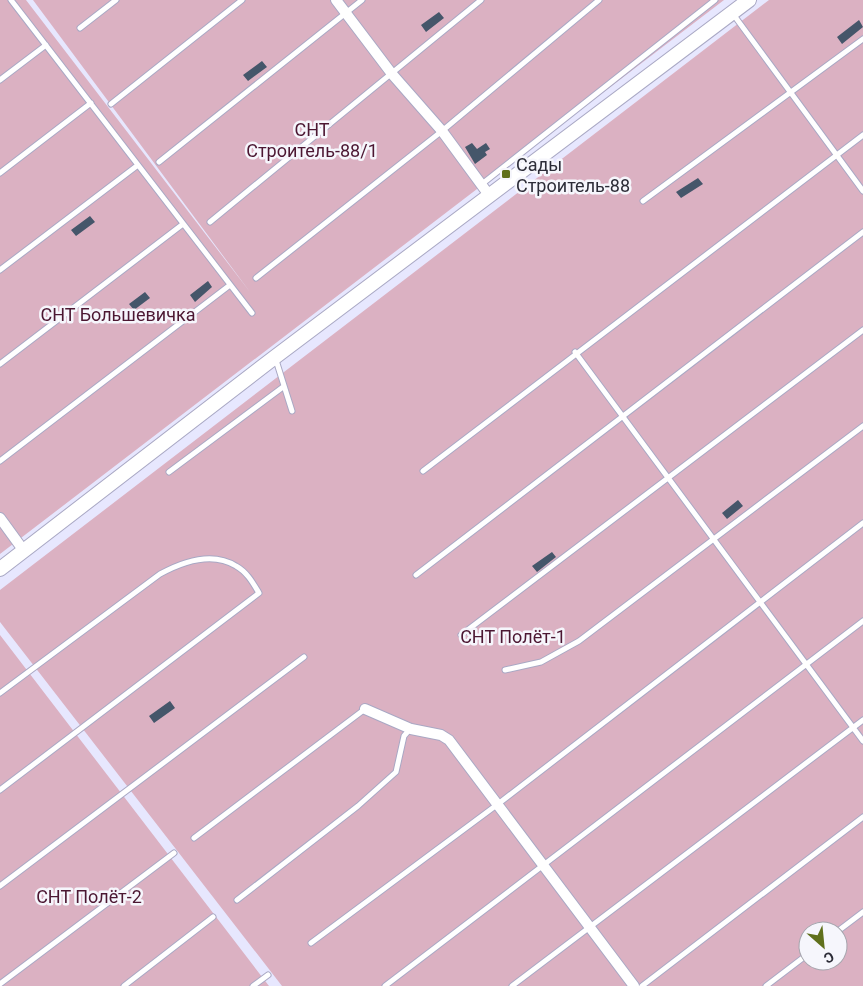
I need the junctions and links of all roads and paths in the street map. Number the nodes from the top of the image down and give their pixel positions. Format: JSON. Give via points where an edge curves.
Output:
{"nodes":[{"id":1,"x":11,"y":0,"type":"edge"},
{"id":2,"x":116,"y":0,"type":"edge"},
{"id":3,"x":242,"y":0,"type":"edge"},
{"id":4,"x":336,"y":0,"type":"edge"},
{"id":5,"x":362,"y":0,"type":"edge"},
{"id":6,"x":481,"y":0,"type":"edge"},
{"id":7,"x":599,"y":0,"type":"edge"},
{"id":8,"x":715,"y":0,"type":"edge"},
{"id":9,"x":749,"y":0,"type":"edge"},
{"id":10,"x":346,"y":13,"type":"junction"},
{"id":11,"x":732,"y":13,"type":"junction"},
{"id":12,"x":80,"y":28,"type":"dead end"},
{"id":13,"x":863,"y":39,"type":"edge"},
{"id":14,"x":46,"y":45,"type":"junction"},
{"id":15,"x":392,"y":74,"type":"junction"},
{"id":16,"x":0,"y":80,"type":"edge"},
{"id":17,"x":791,"y":92,"type":"junction"},
{"id":18,"x":91,"y":103,"type":"junction"},
{"id":19,"x":111,"y":104,"type":"dead end"},
{"id":20,"x":442,"y":130,"type":"junction"},
{"id":21,"x":863,"y":135,"type":"edge"},
{"id":22,"x":836,"y":155,"type":"junction"},
{"id":23,"x":159,"y":162,"type":"dead end"},
{"id":24,"x":138,"y":165,"type":"junction"},
{"id":25,"x":0,"y":173,"type":"edge"},
{"id":26,"x":485,"y":189,"type":"junction"},
{"id":27,"x":863,"y":190,"type":"edge"},
{"id":28,"x":643,"y":201,"type":"dead end"},
{"id":29,"x":210,"y":222,"type":"dead end"},
{"id":30,"x":183,"y":224,"type":"junction"},
{"id":31,"x":863,"y":232,"type":"edge"},
{"id":32,"x":0,"y":270,"type":"edge"},
{"id":33,"x":256,"y":278,"type":"dead end"},
{"id":34,"x":230,"y":284,"type":"junction"},
{"id":35,"x":252,"y":313,"type":"dead end"},
{"id":36,"x":863,"y":330,"type":"edge"},
{"id":37,"x":575,"y":352,"type":"junction"},
{"id":38,"x":275,"y":357,"type":"junction"},
{"id":39,"x":0,"y":364,"type":"edge"},
{"id":40,"x":283,"y":387,"type":"junction"},
{"id":41,"x":292,"y":411,"type":"dead end"},
{"id":42,"x":622,"y":417,"type":"junction"},
{"id":43,"x":863,"y":426,"type":"edge"},
{"id":44,"x":0,"y":461,"type":"edge"},
{"id":45,"x":424,"y":471,"type":"dead end"},
{"id":46,"x":169,"y":472,"type":"dead end"},
{"id":47,"x":668,"y":479,"type":"junction"},
{"id":48,"x":0,"y":518,"type":"edge"},
{"id":49,"x":863,"y":523,"type":"edge"},
{"id":50,"x":713,"y":541,"type":"junction"},
{"id":51,"x":24,"y":551,"type":"junction"},
{"id":52,"x":0,"y":569,"type":"edge"},
{"id":53,"x":416,"y":575,"type":"dead end"},
{"id":54,"x":761,"y":603,"type":"junction"},
{"id":55,"x":863,"y":620,"type":"edge"},
{"id":56,"x":462,"y":635,"type":"dead end"},
{"id":57,"x":304,"y":657,"type":"dead end"},
{"id":58,"x":807,"y":665,"type":"junction"},
{"id":59,"x":505,"y":670,"type":"dead end"},
{"id":60,"x":0,"y":693,"type":"edge"},
{"id":61,"x":365,"y":709,"type":"joint"},
{"id":62,"x":863,"y":720,"type":"edge"},
{"id":63,"x":853,"y":727,"type":"junction"},
{"id":64,"x":411,"y":729,"type":"junction"},
{"id":65,"x":863,"y":741,"type":"edge"},
{"id":66,"x":0,"y":790,"type":"edge"},
{"id":67,"x":498,"y":804,"type":"junction"},
{"id":68,"x":863,"y":817,"type":"edge"},
{"id":69,"x":194,"y":838,"type":"dead end"},
{"id":70,"x":174,"y":853,"type":"dead end"},
{"id":71,"x":544,"y":866,"type":"junction"},
{"id":72,"x":0,"y":886,"type":"edge"},
{"id":73,"x":236,"y":900,"type":"dead end"},
{"id":74,"x":863,"y":912,"type":"edge"},
{"id":75,"x":214,"y":918,"type":"dead end"},
{"id":76,"x":848,"y":923,"type":"edge"},
{"id":77,"x":590,"y":927,"type":"junction"},
{"id":78,"x":311,"y":943,"type":"dead end"},
{"id":79,"x":798,"y":962,"type":"edge"},
{"id":80,"x":268,"y":975,"type":"dead end"},
{"id":81,"x":0,"y":984,"type":"edge"},
{"id":82,"x":124,"y":986,"type":"edge"},
{"id":83,"x":253,"y":986,"type":"edge"},
{"id":84,"x":385,"y":986,"type":"edge"},
{"id":85,"x":512,"y":986,"type":"edge"},
{"id":86,"x":634,"y":986,"type":"edge"},
{"id":87,"x":642,"y":986,"type":"edge"},
{"id":88,"x":766,"y":986,"type":"edge"}],
"edges":[{"from":1,"to":14,"type":"lane"},
{"from":2,"to":12,"type":"lane"},
{"from":3,"to":19,"type":"lane"},
{"from":4,"to":10,"type":"street"},
{"from":5,"to":10,"type":"lane"},
{"from":6,"to":15,"type":"lane"},
{"from":7,"to":20,"type":"lane"},
{"from":8,"to":26,"type":"lane"},
{"from":9,"to":11,"type":"street"},
{"from":10,"to":15,"type":"street"},
{"from":10,"to":23,"type":"lane"},
{"from":11,"to":17,"type":"lane"},
{"from":11,"to":26,"type":"street"},
{"from":13,"to":17,"type":"lane"},
{"from":14,"to":16,"type":"lane"},
{"from":14,"to":18,"type":"lane"},
{"from":15,"to":20,"type":"street"},
{"from":15,"to":29,"type":"lane"},
{"from":17,"to":22,"type":"lane"},
{"from":17,"to":28,"type":"lane"},
{"from":18,"to":24,"type":"lane"},
{"from":18,"to":25,"type":"lane"},
{"from":20,"to":26,"type":"street"},
{"from":20,"to":33,"type":"lane"},
{"from":21,"to":22,"type":"lane"},
{"from":22,"to":27,"type":"lane"},
{"from":22,"to":37,"type":"lane"},
{"from":24,"to":30,"type":"lane"},
{"from":24,"to":32,"type":"lane"},
{"from":26,"to":38,"type":"street"},
{"from":30,"to":34,"type":"lane"},
{"from":30,"to":39,"type":"lane"},
{"from":31,"to":42,"type":"lane"},
{"from":34,"to":35,"type":"lane"},
{"from":34,"to":44,"type":"lane"},
{"from":36,"to":47,"type":"lane"},
{"from":37,"to":42,"type":"lane"},
{"from":37,"to":45,"type":"lane"},
{"from":38,"to":40,"type":"lane"},
{"from":38,"to":51,"type":"street"},
{"from":40,"to":41,"type":"lane"},
{"from":40,"to":46,"type":"lane"},
{"from":42,"to":47,"type":"lane"},
{"from":42,"to":53,"type":"lane"},
{"from":43,"to":50,"type":"lane"},
{"from":47,"to":50,"type":"lane"},
{"from":47,"to":56,"type":"lane"},
{"from":48,"to":51,"type":"street"},
{"from":49,"to":54,"type":"lane"},
{"from":50,"to":54,"type":"lane"},
{"from":50,"to":59,"type":"lane","via":[[557,655]]},
{"from":51,"to":52,"type":"street"},
{"from":54,"to":58,"type":"lane"},
{"from":54,"to":67,"type":"lane"},
{"from":55,"to":58,"type":"lane"},
{"from":57,"to":72,"type":"lane"},
{"from":58,"to":63,"type":"lane"},
{"from":58,"to":71,"type":"lane"},
{"from":60,"to":66,"type":"lane","via":[[160,574],[180,563],[223,560],[247,575],[259,593]]},
{"from":61,"to":64,"type":"street"},
{"from":61,"to":69,"type":"lane"},
{"from":62,"to":63,"type":"lane"},
{"from":63,"to":65,"type":"lane"},
{"from":63,"to":77,"type":"lane"},
{"from":64,"to":67,"type":"street","via":[[441,735],[449,740]]},
{"from":64,"to":73,"type":"lane","via":[[404,736],[396,772],[358,806]]},
{"from":67,"to":71,"type":"street"},
{"from":67,"to":78,"type":"lane"},
{"from":68,"to":87,"type":"lane"},
{"from":70,"to":81,"type":"lane"},
{"from":71,"to":77,"type":"street"},
{"from":71,"to":84,"type":"lane"},
{"from":74,"to":76,"type":"lane"},
{"from":75,"to":82,"type":"lane"},
{"from":77,"to":85,"type":"lane"},
{"from":77,"to":86,"type":"street"},
{"from":79,"to":88,"type":"lane"},
{"from":80,"to":83,"type":"lane"}]}
